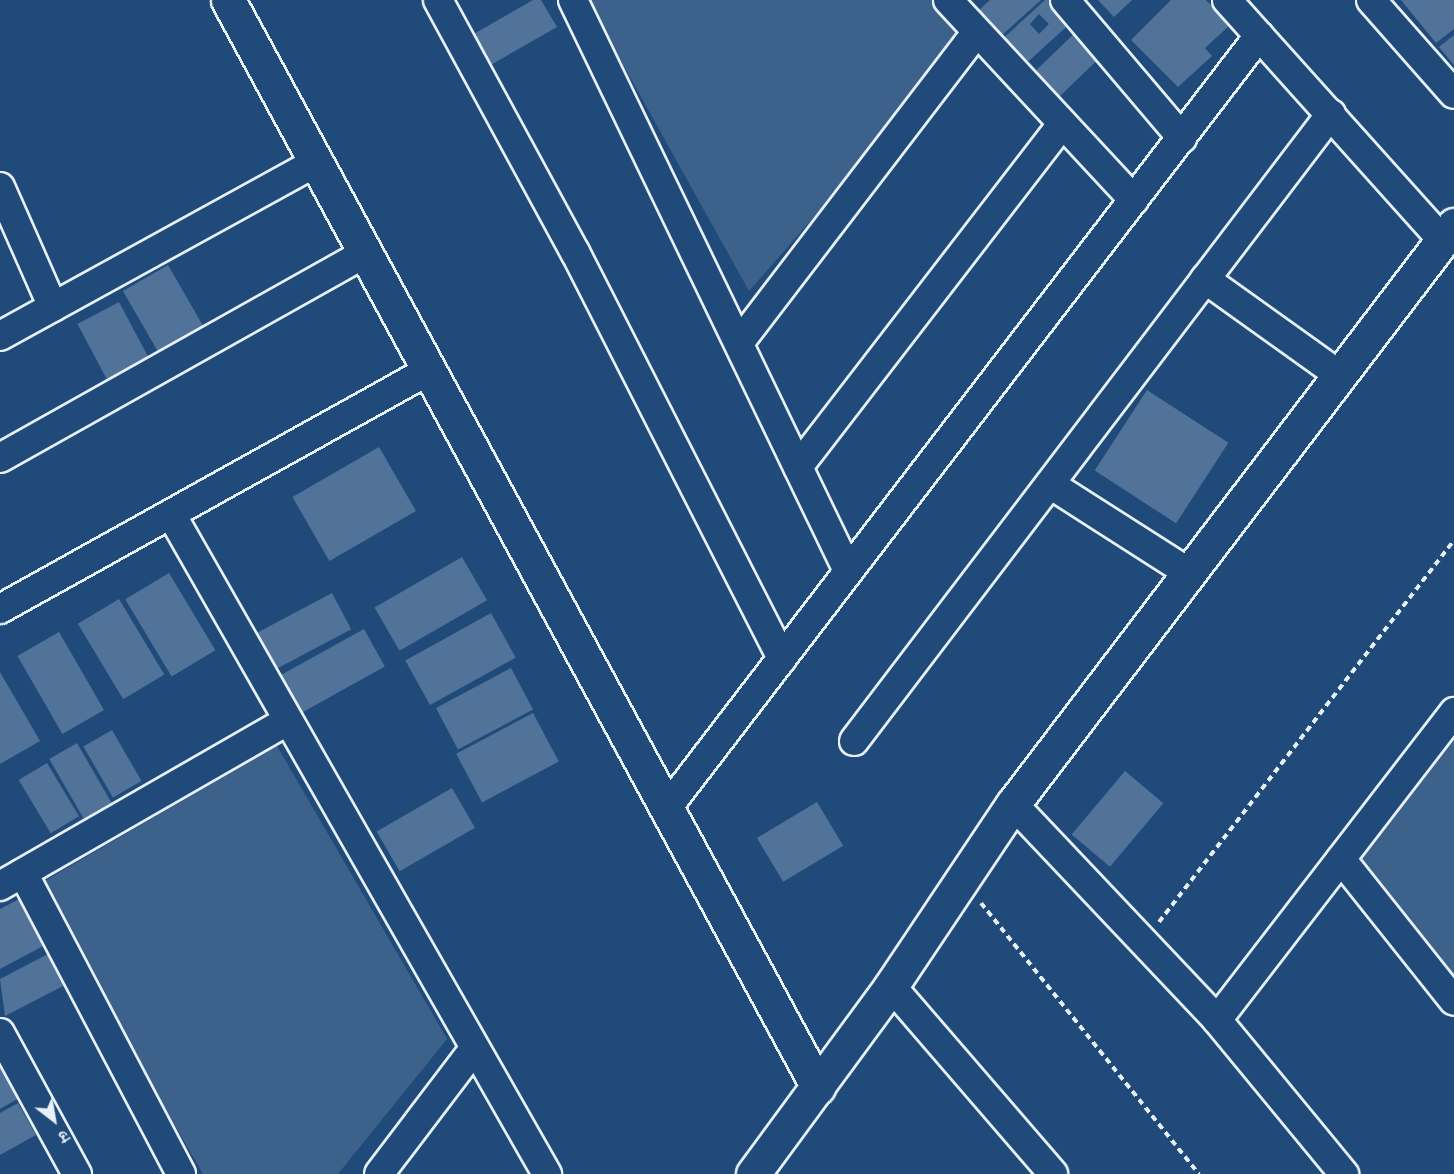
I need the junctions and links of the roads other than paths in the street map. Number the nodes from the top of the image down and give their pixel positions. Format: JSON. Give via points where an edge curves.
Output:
{"nodes":[{"id":1,"x":228,"y":0,"type":"edge"},
{"id":2,"x":438,"y":0,"type":"edge"},
{"id":3,"x":573,"y":0,"type":"edge"},
{"id":4,"x":948,"y":0,"type":"edge"},
{"id":5,"x":1065,"y":0,"type":"edge"},
{"id":6,"x":1227,"y":0,"type":"edge"},
{"id":7,"x":1371,"y":0,"type":"edge"},
{"id":8,"x":975,"y":34,"type":"junction"},
{"id":9,"x":1259,"y":36,"type":"junction"},
{"id":10,"x":1454,"y":94,"type":"edge"},
{"id":11,"x":1331,"y":114,"type":"junction"},
{"id":12,"x":1062,"y":124,"type":"junction"},
{"id":13,"x":1182,"y":138,"type":"junction"},
{"id":14,"x":313,"y":164,"type":"junction"},
{"id":15,"x":1134,"y":200,"type":"junction"},
{"id":16,"x":4,"y":206,"type":"edge"},
{"id":17,"x":1448,"y":232,"type":"edge"},
{"id":18,"x":365,"y":253,"type":"junction"},
{"id":19,"x":1205,"y":279,"type":"junction"},
{"id":20,"x":53,"y":306,"type":"junction"},
{"id":21,"x":0,"y":336,"type":"edge"},
{"id":22,"x":739,"y":343,"type":"junction"},
{"id":23,"x":425,"y":372,"type":"junction"},
{"id":24,"x":1339,"y":375,"type":"junction"},
{"id":25,"x":0,"y":458,"type":"edge"},
{"id":26,"x":798,"y":467,"type":"junction"},
{"id":27,"x":1050,"y":484,"type":"junction"},
{"id":28,"x":171,"y":514,"type":"junction"},
{"id":29,"x":848,"y":571,"type":"junction"},
{"id":30,"x":1189,"y":573,"type":"junction"},
{"id":31,"x":0,"y":609,"type":"edge"},
{"id":32,"x":782,"y":658,"type":"junction"},
{"id":33,"x":1454,"y":712,"type":"edge"},
{"id":34,"x":287,"y":721,"type":"junction"},
{"id":35,"x":854,"y":741,"type":"dead end"},
{"id":36,"x":1013,"y":804,"type":"junction"},
{"id":37,"x":667,"y":808,"type":"junction"},
{"id":38,"x":1341,"y":859,"type":"junction"},
{"id":39,"x":11,"y":879,"type":"edge"},
{"id":40,"x":891,"y":986,"type":"junction"},
{"id":41,"x":1454,"y":1001,"type":"edge"},
{"id":42,"x":1217,"y":1020,"type":"junction"},
{"id":43,"x":0,"y":1033,"type":"edge"},
{"id":44,"x":474,"y":1049,"type":"junction"},
{"id":45,"x":818,"y":1087,"type":"junction"},
{"id":46,"x":77,"y":1174,"type":"edge"},
{"id":47,"x":181,"y":1174,"type":"edge"},
{"id":48,"x":379,"y":1174,"type":"edge"},
{"id":49,"x":547,"y":1174,"type":"edge"},
{"id":50,"x":753,"y":1174,"type":"edge"},
{"id":51,"x":1053,"y":1174,"type":"edge"},
{"id":52,"x":1344,"y":1174,"type":"edge"}],
"edges":[{"from":1,"to":14,"type":"street"},
{"from":2,"to":32,"type":"street","via":[[575,252]]},
{"from":3,"to":22,"type":"street"},
{"from":4,"to":8,"type":"street"},
{"from":5,"to":13,"type":"street"},
{"from":6,"to":9,"type":"street"},
{"from":7,"to":10,"type":"street"},
{"from":8,"to":12,"type":"street"},
{"from":8,"to":22,"type":"street"},
{"from":9,"to":11,"type":"street"},
{"from":9,"to":13,"type":"street"},
{"from":11,"to":17,"type":"street"},
{"from":11,"to":19,"type":"street"},
{"from":12,"to":15,"type":"street"},
{"from":12,"to":26,"type":"street"},
{"from":13,"to":15,"type":"street"},
{"from":14,"to":18,"type":"street"},
{"from":14,"to":20,"type":"street"},
{"from":15,"to":29,"type":"street"},
{"from":16,"to":20,"type":"street"},
{"from":17,"to":24,"type":"street"},
{"from":18,"to":23,"type":"street"},
{"from":18,"to":25,"type":"street"},
{"from":19,"to":24,"type":"street"},
{"from":19,"to":27,"type":"street"},
{"from":20,"to":21,"type":"street"},
{"from":22,"to":26,"type":"street"},
{"from":23,"to":28,"type":"street"},
{"from":23,"to":37,"type":"street"},
{"from":24,"to":30,"type":"street"},
{"from":26,"to":29,"type":"street"},
{"from":27,"to":30,"type":"street"},
{"from":27,"to":35,"type":"street"},
{"from":28,"to":31,"type":"street"},
{"from":28,"to":34,"type":"street"},
{"from":29,"to":32,"type":"street"},
{"from":30,"to":36,"type":"street"},
{"from":32,"to":37,"type":"street"},
{"from":33,"to":38,"type":"street"},
{"from":34,"to":39,"type":"street"},
{"from":34,"to":44,"type":"street"},
{"from":36,"to":40,"type":"street"},
{"from":36,"to":42,"type":"street"},
{"from":37,"to":45,"type":"street"},
{"from":38,"to":41,"type":"street"},
{"from":38,"to":42,"type":"street"},
{"from":39,"to":47,"type":"street"},
{"from":40,"to":45,"type":"street"},
{"from":40,"to":51,"type":"street"},
{"from":42,"to":52,"type":"street"},
{"from":43,"to":46,"type":"street"},
{"from":44,"to":48,"type":"street"},
{"from":44,"to":49,"type":"street"},
{"from":45,"to":50,"type":"street"}]}
